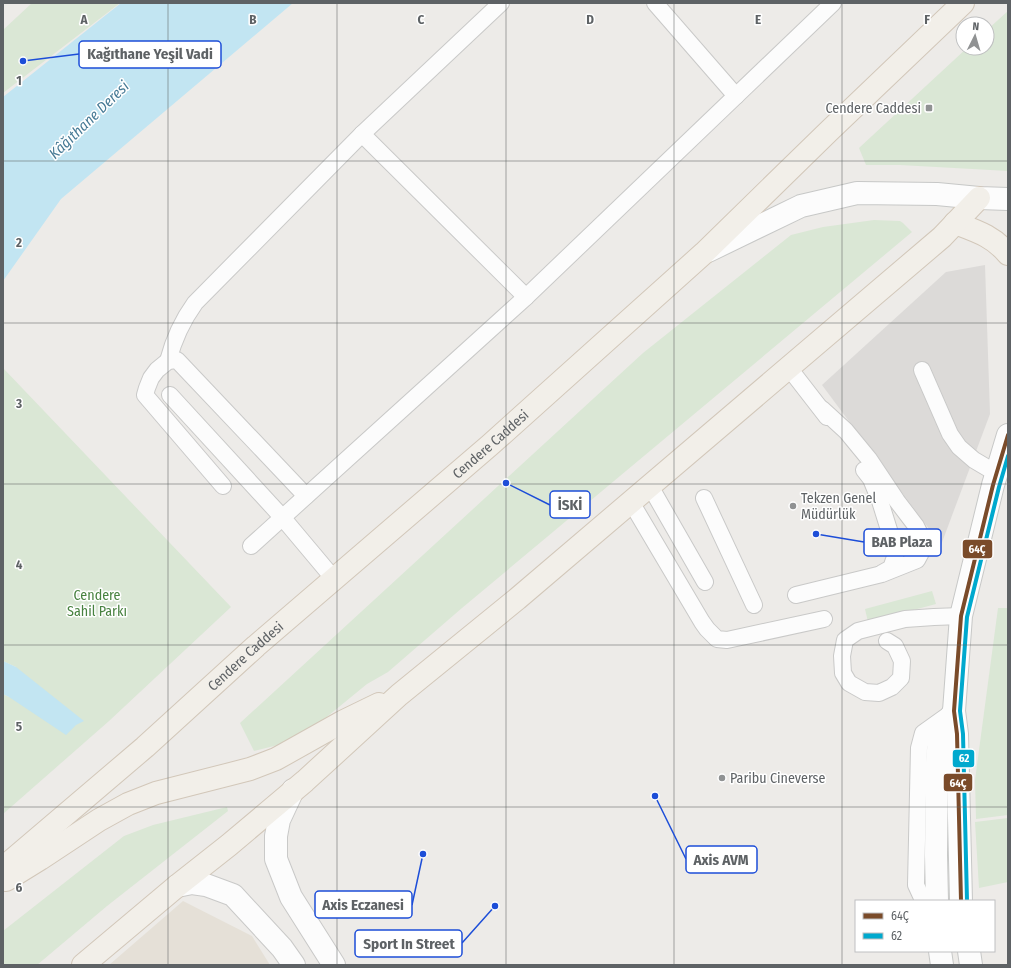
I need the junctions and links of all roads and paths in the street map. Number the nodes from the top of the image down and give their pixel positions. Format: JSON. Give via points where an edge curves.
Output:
{"nodes":[{"id":1,"x":501,"y":3,"type":"edge"},
{"id":2,"x":655,"y":3,"type":"edge"},
{"id":3,"x":833,"y":3,"type":"edge"},
{"id":4,"x":963,"y":3,"type":"edge"},
{"id":5,"x":736,"y":96,"type":"junction"},
{"id":6,"x":362,"y":134,"type":"junction"},
{"id":7,"x":979,"y":198,"type":"junction"},
{"id":8,"x":1008,"y":199,"type":"edge"},
{"id":9,"x":955,"y":223,"type":"junction"},
{"id":10,"x":704,"y":254,"type":"junction"},
{"id":11,"x":1008,"y":254,"type":"edge"},
{"id":12,"x":526,"y":298,"type":"junction"},
{"id":13,"x":168,"y":361,"type":"junction"},
{"id":14,"x":788,"y":368,"type":"junction"},
{"id":15,"x":922,"y":370,"type":"dead end"},
{"id":16,"x":170,"y":395,"type":"dead end"},
{"id":17,"x":822,"y":409,"type":"junction"},
{"id":18,"x":1008,"y":435,"type":"edge"},
{"id":19,"x":996,"y":474,"type":"junction"},
{"id":20,"x":223,"y":486,"type":"dead end"},
{"id":21,"x":650,"y":486,"type":"junction"},
{"id":22,"x":306,"y":496,"type":"junction"},
{"id":23,"x":704,"y":498,"type":"dead end"},
{"id":24,"x":631,"y":502,"type":"junction"},
{"id":25,"x":282,"y":517,"type":"junction"},
{"id":26,"x":251,"y":546,"type":"dead end"},
{"id":27,"x":894,"y":546,"type":"junction"},
{"id":28,"x":924,"y":547,"type":"junction"},
{"id":29,"x":882,"y":574,"type":"junction"},
{"id":30,"x":334,"y":579,"type":"junction"},
{"id":31,"x":705,"y":582,"type":"dead end"},
{"id":32,"x":796,"y":595,"type":"dead end"},
{"id":33,"x":754,"y":605,"type":"dead end"},
{"id":34,"x":961,"y":616,"type":"junction"},
{"id":35,"x":824,"y":619,"type":"dead end"},
{"id":36,"x":887,"y":641,"type":"dead end"},
{"id":37,"x":399,"y":695,"type":"junction"},
{"id":38,"x":954,"y":711,"type":"junction"},
{"id":39,"x":293,"y":790,"type":"junction"},
{"id":40,"x":3,"y":868,"type":"edge"},
{"id":41,"x":3,"y":881,"type":"edge"},
{"id":42,"x":177,"y":886,"type":"junction"},
{"id":43,"x":925,"y":900,"type":"edge"},
{"id":44,"x":937,"y":900,"type":"edge"},
{"id":45,"x":961,"y":900,"type":"edge"},
{"id":46,"x":940,"y":952,"type":"edge"},
{"id":47,"x":969,"y":952,"type":"edge"},
{"id":48,"x":83,"y":965,"type":"edge"},
{"id":49,"x":294,"y":965,"type":"edge"},
{"id":50,"x":334,"y":965,"type":"edge"},
{"id":51,"x":942,"y":965,"type":"edge"},
{"id":52,"x":971,"y":965,"type":"edge"}],
"edges":[{"from":1,"to":6,"type":"lane"},
{"from":2,"to":5,"type":"lane"},
{"from":3,"to":5,"type":"lane"},
{"from":4,"to":10,"type":"main road","name":"Cendere Caddesi","via":[[828,131]]},
{"from":5,"to":12,"type":"lane"},
{"from":6,"to":12,"type":"lane"},
{"from":6,"to":13,"type":"lane","via":[[195,303],[178,331]]},
{"from":7,"to":8,"type":"main road"},
{"from":7,"to":9,"type":"main road"},
{"from":7,"to":10,"type":"main road","via":[[937,194],[857,193],[801,206]]},
{"from":9,"to":11,"type":"main road","via":[[982,234],[1001,246]]},
{"from":9,"to":14,"type":"main road","via":[[942,237]]},
{"from":10,"to":30,"type":"main road","name":"Cendere Caddesi","via":[[490,445]]},
{"from":12,"to":22,"type":"lane"},
{"from":13,"to":20,"type":"lane","via":[[151,378],[145,395]]},
{"from":13,"to":22,"type":"lane","via":[[177,360]]},
{"from":14,"to":17,"type":"lane"},
{"from":14,"to":21,"type":"main road"},
{"from":15,"to":19,"type":"lane","via":[[950,434],[974,460]]},
{"from":16,"to":25,"type":"lane"},
{"from":17,"to":27,"type":"lane","via":[[871,479]]},
{"from":17,"to":28,"type":"lane","via":[[846,431],[869,459],[916,526]]},
{"from":18,"to":19,"type":"main road"},
{"from":19,"to":34,"type":"main road"},
{"from":21,"to":24,"type":"main road"},
{"from":21,"to":31,"type":"lane"},
{"from":22,"to":25,"type":"lane"},
{"from":23,"to":33,"type":"lane"},
{"from":24,"to":35,"type":"lane","via":[[702,622],[717,638],[727,640]]},
{"from":24,"to":37,"type":"main road","via":[[518,599]]},
{"from":25,"to":26,"type":"lane"},
{"from":25,"to":30,"type":"lane"},
{"from":27,"to":28,"type":"lane","via":[[902,554],[910,556]]},
{"from":27,"to":29,"type":"lane","via":[[895,557],[891,568]]},
{"from":28,"to":29,"type":"lane","via":[[917,560]]},
{"from":29,"to":32,"type":"lane"},
{"from":30,"to":40,"type":"main road","name":"Cendere Caddesi","via":[[145,747]]},
{"from":34,"to":36,"type":"lane","via":[[905,619],[858,631],[845,640],[842,656],[843,673],[849,683],[865,692],[879,693],[892,687],[901,678],[902,660],[895,646]]},
{"from":34,"to":38,"type":"main road"},
{"from":37,"to":39,"type":"main road"},
{"from":37,"to":41,"type":"main road","via":[[342,722],[276,759],[250,769],[156,793],[128,804]]},
{"from":38,"to":43,"type":"lane","via":[[923,733],[918,748],[916,885]]},
{"from":38,"to":44,"type":"main road","via":[[939,738]]},
{"from":38,"to":45,"type":"main road","via":[[957,734]]},
{"from":39,"to":42,"type":"main road"},
{"from":39,"to":50,"type":"main road","via":[[279,820],[276,859],[292,897]]},
{"from":42,"to":48,"type":"main road"},
{"from":42,"to":49,"type":"main road","via":[[206,884],[233,895],[282,948]]},
{"from":46,"to":51,"type":"main road"},
{"from":47,"to":52,"type":"main road"}]}
